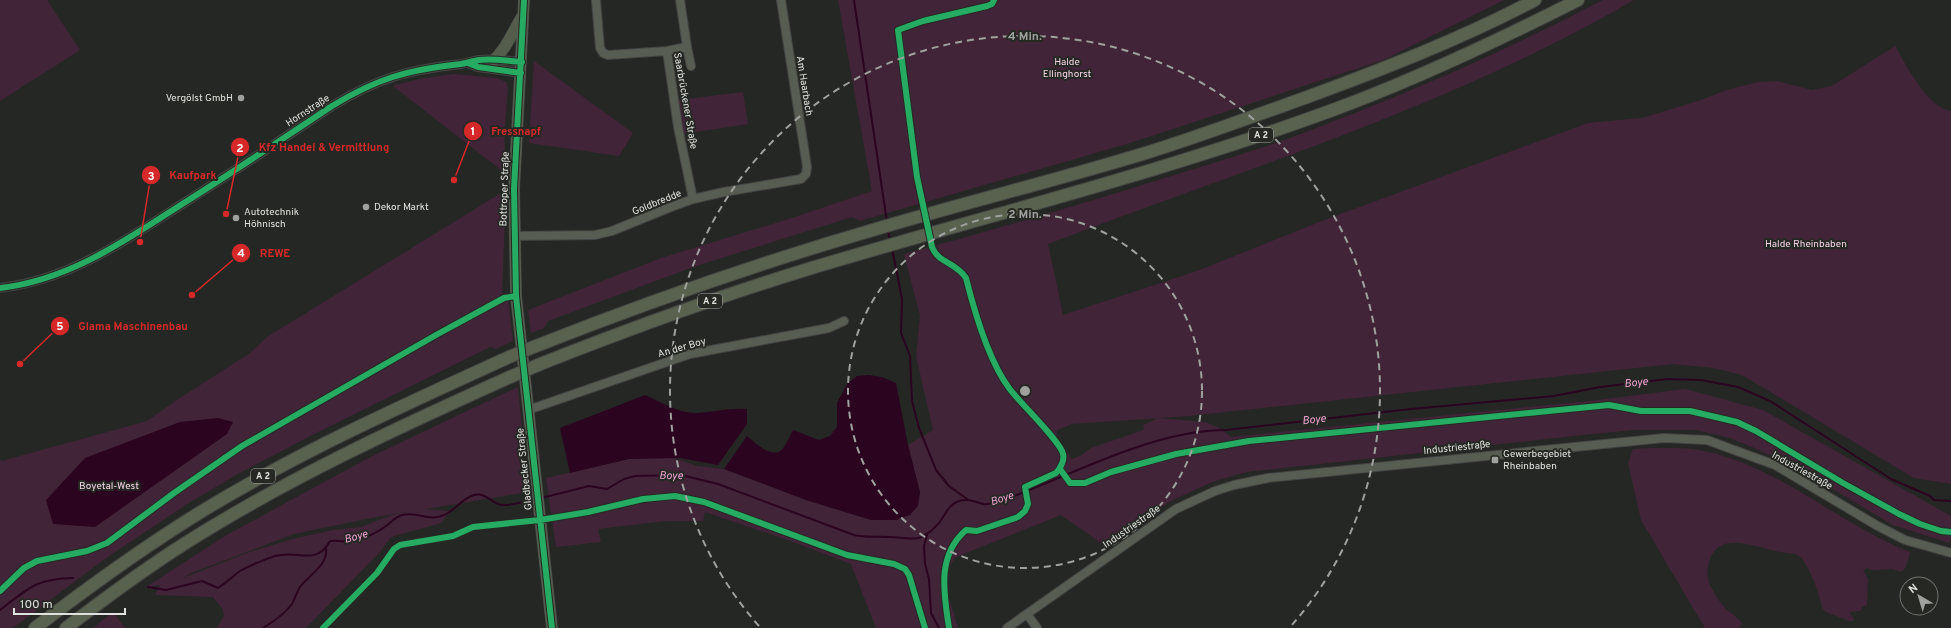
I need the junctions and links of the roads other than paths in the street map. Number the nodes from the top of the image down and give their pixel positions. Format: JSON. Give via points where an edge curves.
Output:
{"nodes":[{"id":1,"x":524,"y":0,"type":"edge"},
{"id":2,"x":596,"y":0,"type":"edge"},
{"id":3,"x":680,"y":0,"type":"edge"},
{"id":4,"x":781,"y":0,"type":"edge"},
{"id":5,"x":1535,"y":0,"type":"edge"},
{"id":6,"x":1578,"y":0,"type":"edge"},
{"id":7,"x":523,"y":14,"type":"junction"},
{"id":8,"x":687,"y":47,"type":"junction"},
{"id":9,"x":667,"y":51,"type":"junction"},
{"id":10,"x":494,"y":60,"type":"junction"},
{"id":11,"x":468,"y":63,"type":"junction"},
{"id":12,"x":691,"y":66,"type":"dead end"},
{"id":13,"x":521,"y":68,"type":"junction"},
{"id":14,"x":806,"y":174,"type":"joint"},
{"id":15,"x":694,"y":199,"type":"junction"},
{"id":16,"x":514,"y":236,"type":"junction"},
{"id":17,"x":0,"y":288,"type":"edge"},
{"id":18,"x":518,"y":308,"type":"joint"},
{"id":19,"x":844,"y":321,"type":"dead end"},
{"id":20,"x":528,"y":410,"type":"junction"},
{"id":21,"x":1951,"y":553,"type":"edge"},
{"id":22,"x":1027,"y":614,"type":"junction"},
{"id":23,"x":35,"y":628,"type":"edge"},
{"id":24,"x":66,"y":628,"type":"edge"},
{"id":25,"x":552,"y":628,"type":"edge"},
{"id":26,"x":1007,"y":628,"type":"edge"},
{"id":27,"x":1037,"y":628,"type":"edge"}],
"edges":[{"from":1,"to":7,"type":"main road","name":"Bottroper Straße"},
{"from":2,"to":9,"type":"street","name":"Saarbrückener Straße","via":[[598,40],[603,53],[608,55]]},
{"from":3,"to":8,"type":"street"},
{"from":4,"to":14,"type":"street","name":"Am Haarbach"},
{"from":5,"to":23,"type":"highway","number":"A 2","bridge":true,"via":[[1381,70],[1214,131],[1146,153],[880,228],[698,285],[509,357],[396,408],[268,473],[136,554]]},
{"from":6,"to":24,"type":"highway","number":"A 2","bridge":true,"via":[[1444,64],[1326,112],[1224,148],[885,246],[724,296],[635,327],[510,376],[362,446],[248,506],[172,552]]},
{"from":7,"to":10,"type":"main road","via":[[507,47]]},
{"from":7,"to":13,"type":"main road","name":"Bottroper Straße"},
{"from":8,"to":9,"type":"street"},
{"from":8,"to":12,"type":"street"},
{"from":9,"to":15,"type":"street","name":"Saarbrückener Straße","via":[[678,127]]},
{"from":10,"to":11,"type":"street","name":"Hornstraße"},
{"from":10,"to":13,"type":"street","name":"Hornstraße"},
{"from":11,"to":13,"type":"street","name":"Hornstraße","via":[[478,67]]},
{"from":11,"to":17,"type":"street","name":"Hornstraße","via":[[399,74],[367,86],[104,253],[52,276]]},
{"from":13,"to":16,"type":"main road","name":"Bottroper Straße"},
{"from":14,"to":15,"type":"street","name":"Goldbredde","via":[[799,181]]},
{"from":15,"to":16,"type":"street","name":"Goldbredde","via":[[612,231],[595,235]]},
{"from":16,"to":18,"type":"main road","name":"Bottroper Straße"},
{"from":18,"to":20,"type":"main road","name":"Gladbecker Straße"},
{"from":19,"to":20,"type":"street","name":"An der Boy","via":[[829,328],[690,354]]},
{"from":20,"to":25,"type":"main road","name":"Gladbecker Straße"},
{"from":21,"to":22,"type":"street","name":"Industriestraße","via":[[1905,540],[1775,465],[1707,440],[1664,438],[1262,479],[1234,485],[1202,496],[1176,510]]},
{"from":22,"to":26,"type":"street","name":"Industriestraße"},
{"from":22,"to":27,"type":"street"}]}
